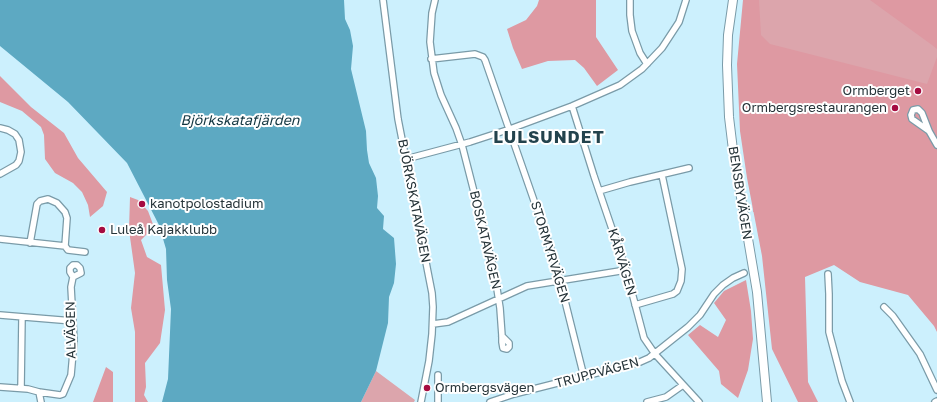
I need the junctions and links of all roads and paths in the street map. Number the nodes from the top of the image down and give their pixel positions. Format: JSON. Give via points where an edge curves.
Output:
{"nodes":[{"id":1,"x":383,"y":0,"type":"edge"},
{"id":2,"x":435,"y":0,"type":"edge"},
{"id":3,"x":630,"y":0,"type":"edge"},
{"id":4,"x":686,"y":0,"type":"edge"},
{"id":5,"x":733,"y":0,"type":"edge"},
{"id":6,"x":432,"y":59,"type":"junction"},
{"id":7,"x":647,"y":64,"type":"junction"},
{"id":8,"x":572,"y":106,"type":"junction"},
{"id":9,"x":0,"y":128,"type":"edge"},
{"id":10,"x":510,"y":129,"type":"junction"},
{"id":11,"x":928,"y":131,"type":"dead end"},
{"id":12,"x":462,"y":144,"type":"junction"},
{"id":13,"x":937,"y":145,"type":"edge"},
{"id":14,"x":406,"y":159,"type":"junction"},
{"id":15,"x":689,"y":168,"type":"dead end"},
{"id":16,"x":0,"y":174,"type":"edge"},
{"id":17,"x":662,"y":175,"type":"junction"},
{"id":18,"x":599,"y":191,"type":"junction"},
{"id":19,"x":0,"y":239,"type":"edge"},
{"id":20,"x":30,"y":243,"type":"junction"},
{"id":21,"x":65,"y":246,"type":"junction"},
{"id":22,"x":85,"y":252,"type":"dead end"},
{"id":23,"x":626,"y":270,"type":"junction"},
{"id":24,"x":744,"y":274,"type":"dead end"},
{"id":25,"x":828,"y":274,"type":"dead end"},
{"id":26,"x":72,"y":277,"type":"dead end"},
{"id":27,"x":561,"y":281,"type":"junction"},
{"id":28,"x":498,"y":300,"type":"junction"},
{"id":29,"x":635,"y":305,"type":"junction"},
{"id":30,"x":884,"y":307,"type":"dead end"},
{"id":31,"x":0,"y":315,"type":"edge"},
{"id":32,"x":22,"y":317,"type":"junction"},
{"id":33,"x":73,"y":321,"type":"junction"},
{"id":34,"x":433,"y":324,"type":"junction"},
{"id":35,"x":502,"y":336,"type":"dead end"},
{"id":36,"x":654,"y":354,"type":"junction"},
{"id":37,"x":438,"y":375,"type":"dead end"},
{"id":38,"x":584,"y":377,"type":"junction"},
{"id":39,"x":683,"y":384,"type":"junction"},
{"id":40,"x":0,"y":387,"type":"edge"},
{"id":41,"x":21,"y":388,"type":"junction"},
{"id":42,"x":937,"y":390,"type":"edge"},
{"id":43,"x":40,"y":392,"type":"junction"},
{"id":44,"x":510,"y":399,"type":"edge"},
{"id":45,"x":41,"y":402,"type":"edge"},
{"id":46,"x":421,"y":402,"type":"edge"},
{"id":47,"x":438,"y":402,"type":"edge"},
{"id":48,"x":490,"y":402,"type":"edge"},
{"id":49,"x":647,"y":402,"type":"edge"},
{"id":50,"x":699,"y":402,"type":"edge"},
{"id":51,"x":768,"y":402,"type":"edge"},
{"id":52,"x":850,"y":402,"type":"edge"}],
"edges":[{"from":1,"to":14,"type":"street","name":"BJÖRKSKATAVÄGEN","via":[[395,100]]},
{"from":2,"to":6,"type":"street","name":"BOSKATAVÄGEN","via":[[430,32]]},
{"from":3,"to":7,"type":"street","via":[[632,31]]},
{"from":4,"to":7,"type":"street","via":[[675,28],[662,48]]},
{"from":5,"to":51,"type":"main road","name":"BENSBYVÄGEN","via":[[728,35],[729,117],[757,292]]},
{"from":6,"to":10,"type":"street","name":"STORMYRVÄGEN","via":[[475,54],[483,57]]},
{"from":6,"to":12,"type":"street","name":"BOSKATAVÄGEN","via":[[438,85]]},
{"from":7,"to":8,"type":"street","via":[[620,85]]},
{"from":8,"to":10,"type":"street"},
{"from":8,"to":18,"type":"street","name":"KÅRVÄGEN"},
{"from":9,"to":16,"type":"street","via":[[15,134],[21,152],[16,166]]},
{"from":10,"to":12,"type":"street"},
{"from":10,"to":27,"type":"street","name":"STORMYRVÄGEN"},
{"from":11,"to":13,"type":"street"},
{"from":12,"to":14,"type":"street"},
{"from":12,"to":28,"type":"street","name":"BOSKATAVÄGEN","via":[[494,270]]},
{"from":14,"to":34,"type":"street","name":"BJÖRKSKATAVÄGEN","via":[[430,281]]},
{"from":15,"to":17,"type":"street"},
{"from":17,"to":18,"type":"street"},
{"from":17,"to":29,"type":"street","via":[[682,269],[681,281],[673,294]]},
{"from":18,"to":23,"type":"street","name":"KÅRVÄGEN"},
{"from":19,"to":20,"type":"street"},
{"from":20,"to":21,"type":"street"},
{"from":20,"to":21,"type":"street","via":[[37,204],[48,199],[57,203],[65,212]]},
{"from":21,"to":22,"type":"street","via":[[68,250]]},
{"from":23,"to":27,"type":"street"},
{"from":23,"to":29,"type":"street","name":"KÅRVÄGEN"},
{"from":24,"to":36,"type":"street","name":"TRUPPVÄGEN","via":[[723,285],[688,328]]},
{"from":25,"to":52,"type":"street","via":[[829,332]]},
{"from":26,"to":33,"type":"street","name":"ALVÄGEN"},
{"from":27,"to":28,"type":"street","via":[[527,286]]},
{"from":27,"to":38,"type":"street","name":"STORMYRVÄGEN"},
{"from":28,"to":34,"type":"street","via":[[448,322]]},
{"from":28,"to":35,"type":"street","name":"BOSKATAVÄGEN"},
{"from":29,"to":36,"type":"street","name":"KÅRVÄGEN","via":[[644,338]]},
{"from":30,"to":42,"type":"street","via":[[920,354]]},
{"from":31,"to":32,"type":"street"},
{"from":32,"to":33,"type":"street"},
{"from":32,"to":41,"type":"street"},
{"from":33,"to":43,"type":"street","name":"ALVÄGEN","via":[[71,375],[65,391],[60,395]]},
{"from":34,"to":46,"type":"street","name":"BJÖRKSKATAVÄGEN"},
{"from":36,"to":38,"type":"street","name":"TRUPPVÄGEN","via":[[640,362]]},
{"from":36,"to":39,"type":"street","name":"KÅRVÄGEN"},
{"from":37,"to":47,"type":"street"},
{"from":38,"to":44,"type":"street","name":"TRUPPVÄGEN"},
{"from":39,"to":49,"type":"street","via":[[666,397]]},
{"from":39,"to":50,"type":"street","name":"KÅRVÄGEN"},
{"from":40,"to":41,"type":"street","name":"ALVÄGEN"},
{"from":41,"to":43,"type":"street","name":"ALVÄGEN"},
{"from":43,"to":45,"type":"street"},
{"from":44,"to":48,"type":"street","name":"TRUPPVÄGEN"}]}
